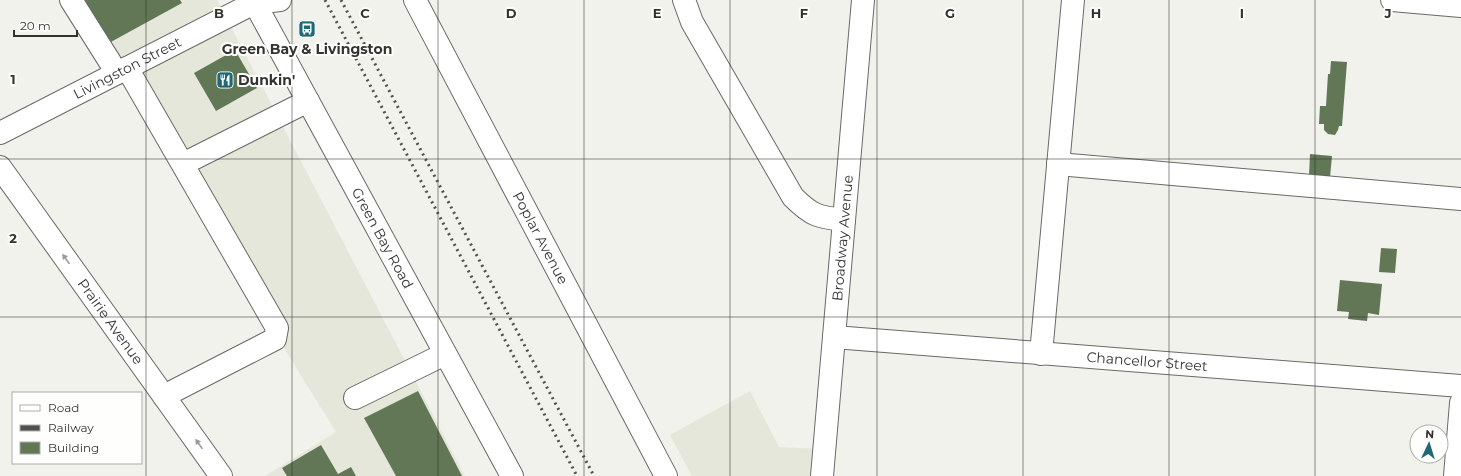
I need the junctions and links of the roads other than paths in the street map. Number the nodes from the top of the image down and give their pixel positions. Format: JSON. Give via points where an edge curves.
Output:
{"nodes":[{"id":1,"x":71,"y":0,"type":"edge"},
{"id":2,"x":280,"y":0,"type":"edge"},
{"id":3,"x":415,"y":0,"type":"edge"},
{"id":4,"x":684,"y":0,"type":"edge"},
{"id":5,"x":863,"y":0,"type":"edge"},
{"id":6,"x":1072,"y":0,"type":"edge"},
{"id":7,"x":1392,"y":0,"type":"edge"},
{"id":8,"x":255,"y":1,"type":"edge"},
{"id":9,"x":1461,"y":6,"type":"edge"},
{"id":10,"x":122,"y":71,"type":"junction"},
{"id":11,"x":308,"y":102,"type":"junction"},
{"id":12,"x":0,"y":133,"type":"edge"},
{"id":13,"x":183,"y":164,"type":"junction"},
{"id":14,"x":1058,"y":164,"type":"junction"},
{"id":15,"x":0,"y":167,"type":"edge"},
{"id":16,"x":1461,"y":199,"type":"edge"},
{"id":17,"x":844,"y":220,"type":"junction"},
{"id":18,"x":834,"y":337,"type":"junction"},
{"id":19,"x":446,"y":354,"type":"junction"},
{"id":20,"x":1041,"y":354,"type":"junction"},
{"id":21,"x":1461,"y":386,"type":"edge"},
{"id":22,"x":164,"y":396,"type":"junction"},
{"id":23,"x":355,"y":398,"type":"dead end"},
{"id":24,"x":1461,"y":403,"type":"edge"},
{"id":25,"x":221,"y":476,"type":"edge"},
{"id":26,"x":512,"y":476,"type":"edge"},
{"id":27,"x":666,"y":476,"type":"edge"},
{"id":28,"x":822,"y":476,"type":"edge"},
{"id":29,"x":1455,"y":476,"type":"edge"}],
"edges":[{"from":1,"to":10,"type":"street"},
{"from":2,"to":8,"type":"street","name":"Livingston Street"},
{"from":3,"to":27,"type":"street","name":"Poplar Avenue"},
{"from":4,"to":17,"type":"street","via":[[692,22],[793,197],[806,211],[814,215]]},
{"from":5,"to":17,"type":"street","name":"Broadway Avenue"},
{"from":6,"to":14,"type":"street"},
{"from":7,"to":9,"type":"street"},
{"from":8,"to":10,"type":"street","name":"Livingston Street"},
{"from":8,"to":11,"type":"street","name":"Green Bay Road"},
{"from":10,"to":12,"type":"street","name":"Livingston Street"},
{"from":10,"to":13,"type":"street"},
{"from":11,"to":13,"type":"street"},
{"from":11,"to":19,"type":"street","name":"Green Bay Road"},
{"from":13,"to":22,"type":"street","via":[[277,328],[275,339]]},
{"from":14,"to":16,"type":"street"},
{"from":14,"to":20,"type":"street"},
{"from":22,"to":15,"type":"street","name":"Prairie Avenue","one_way":true},
{"from":17,"to":18,"type":"street","name":"Broadway Avenue"},
{"from":18,"to":20,"type":"street","name":"Chancellor Street"},
{"from":18,"to":28,"type":"street","name":"Broadway Avenue"},
{"from":19,"to":23,"type":"street"},
{"from":19,"to":26,"type":"street","name":"Green Bay Road"},
{"from":20,"to":21,"type":"street","name":"Chancellor Street"},
{"from":25,"to":22,"type":"street","name":"Prairie Avenue","one_way":true},
{"from":24,"to":29,"type":"street"}]}
